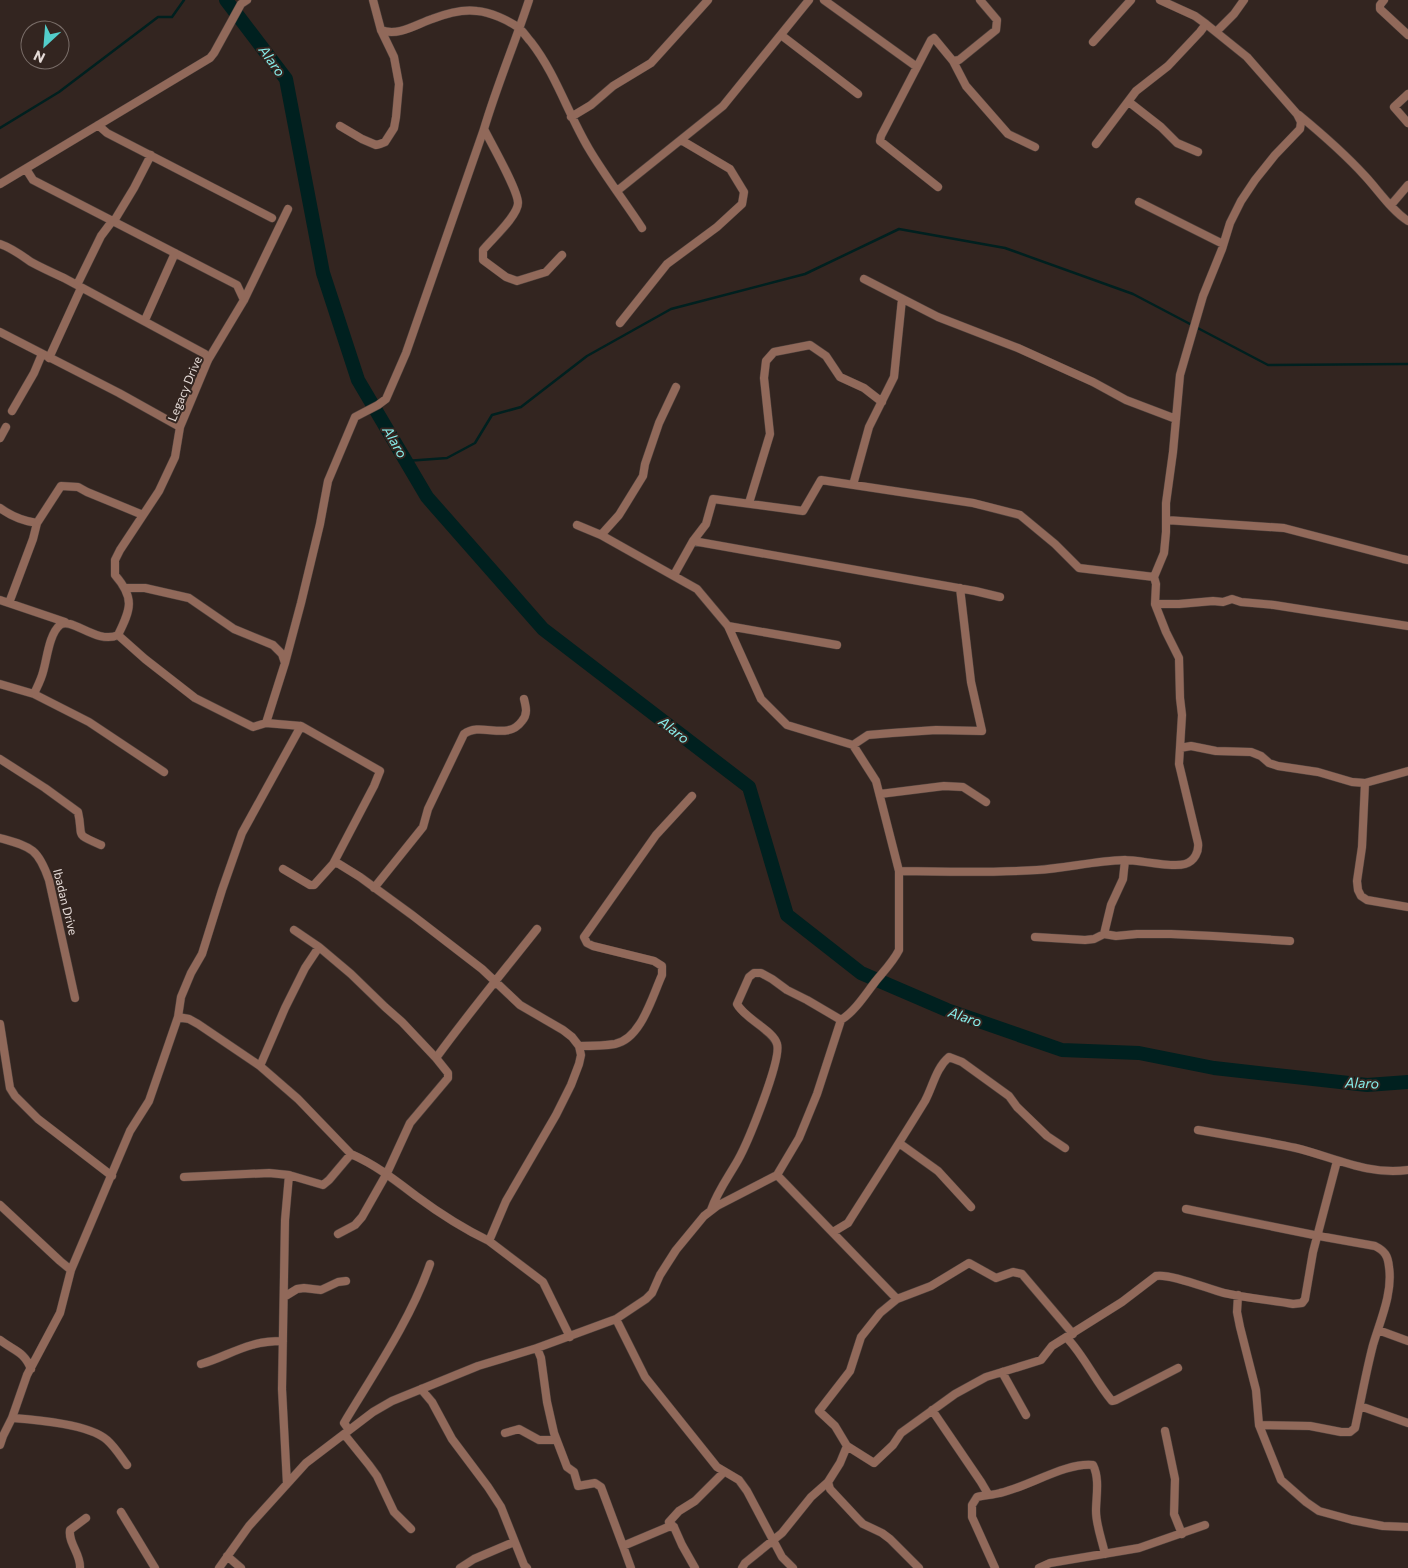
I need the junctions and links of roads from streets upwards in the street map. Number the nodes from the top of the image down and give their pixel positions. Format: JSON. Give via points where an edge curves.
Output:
{"nodes":[{"id":1,"x":247,"y":0,"type":"edge"},
{"id":2,"x":373,"y":0,"type":"edge"},
{"id":3,"x":529,"y":0,"type":"edge"},
{"id":4,"x":708,"y":0,"type":"edge"},
{"id":5,"x":808,"y":0,"type":"edge"},
{"id":6,"x":824,"y":0,"type":"edge"},
{"id":7,"x":980,"y":0,"type":"edge"},
{"id":8,"x":1131,"y":0,"type":"edge"},
{"id":9,"x":1160,"y":0,"type":"edge"},
{"id":10,"x":1244,"y":0,"type":"edge"},
{"id":11,"x":1384,"y":0,"type":"edge"},
{"id":12,"x":1206,"y":24,"type":"junction"},
{"id":13,"x":520,"y":28,"type":"junction"},
{"id":14,"x":381,"y":30,"type":"junction"},
{"id":15,"x":1216,"y":32,"type":"junction"},
{"id":16,"x":781,"y":35,"type":"junction"},
{"id":17,"x":1408,"y":35,"type":"edge"},
{"id":18,"x":1093,"y":42,"type":"dead end"},
{"id":19,"x":952,"y":61,"type":"junction"},
{"id":20,"x":917,"y":67,"type":"junction"},
{"id":21,"x":858,"y":94,"type":"dead end"},
{"id":22,"x":1408,"y":94,"type":"edge"},
{"id":23,"x":1128,"y":102,"type":"junction"},
{"id":24,"x":1297,"y":114,"type":"junction"},
{"id":25,"x":571,"y":116,"type":"junction"},
{"id":26,"x":1408,"y":123,"type":"edge"},
{"id":27,"x":98,"y":124,"type":"junction"},
{"id":28,"x":340,"y":126,"type":"dead end"},
{"id":29,"x":484,"y":129,"type":"junction"},
{"id":30,"x":681,"y":140,"type":"junction"},
{"id":31,"x":1096,"y":144,"type":"dead end"},
{"id":32,"x":1035,"y":147,"type":"dead end"},
{"id":33,"x":1198,"y":152,"type":"dead end"},
{"id":34,"x":151,"y":155,"type":"junction"},
{"id":35,"x":26,"y":169,"type":"junction"},
{"id":36,"x":0,"y":184,"type":"edge"},
{"id":37,"x":1408,"y":185,"type":"edge"},
{"id":38,"x":938,"y":187,"type":"dead end"},
{"id":39,"x":617,"y":191,"type":"junction"},
{"id":40,"x":1139,"y":202,"type":"dead end"},
{"id":41,"x":1391,"y":204,"type":"junction"},
{"id":42,"x":288,"y":209,"type":"dead end"},
{"id":43,"x":272,"y":218,"type":"dead end"},
{"id":44,"x":113,"y":220,"type":"junction"},
{"id":45,"x":1408,"y":221,"type":"edge"},
{"id":46,"x":642,"y":228,"type":"dead end"},
{"id":47,"x":0,"y":244,"type":"edge"},
{"id":48,"x":1224,"y":244,"type":"junction"},
{"id":49,"x":175,"y":253,"type":"junction"},
{"id":50,"x":562,"y":255,"type":"dead end"},
{"id":51,"x":864,"y":279,"type":"dead end"},
{"id":52,"x":79,"y":287,"type":"junction"},
{"id":53,"x":902,"y":298,"type":"junction"},
{"id":54,"x":244,"y":300,"type":"junction"},
{"id":55,"x":145,"y":320,"type":"junction"},
{"id":56,"x":620,"y":323,"type":"dead end"},
{"id":57,"x":0,"y":332,"type":"edge"},
{"id":58,"x":45,"y":356,"type":"junction"},
{"id":59,"x":208,"y":360,"type":"junction"},
{"id":60,"x":676,"y":387,"type":"dead end"},
{"id":61,"x":882,"y":402,"type":"junction"},
{"id":62,"x":12,"y":411,"type":"dead end"},
{"id":63,"x":1176,"y":420,"type":"junction"},
{"id":64,"x":6,"y":427,"type":"dead end"},
{"id":65,"x":180,"y":427,"type":"junction"},
{"id":66,"x":0,"y":438,"type":"edge"},
{"id":67,"x":853,"y":485,"type":"junction"},
{"id":68,"x":749,"y":503,"type":"junction"},
{"id":69,"x":0,"y":508,"type":"edge"},
{"id":70,"x":143,"y":515,"type":"junction"},
{"id":71,"x":1166,"y":520,"type":"junction"},
{"id":72,"x":37,"y":524,"type":"junction"},
{"id":73,"x":577,"y":525,"type":"dead end"},
{"id":74,"x":601,"y":535,"type":"junction"},
{"id":75,"x":693,"y":540,"type":"junction"},
{"id":76,"x":1408,"y":560,"type":"edge"},
{"id":77,"x":674,"y":575,"type":"junction"},
{"id":78,"x":1154,"y":577,"type":"junction"},
{"id":79,"x":125,"y":588,"type":"junction"},
{"id":80,"x":960,"y":588,"type":"junction"},
{"id":81,"x":1000,"y":597,"type":"dead end"},
{"id":82,"x":0,"y":600,"type":"edge"},
{"id":83,"x":9,"y":603,"type":"junction"},
{"id":84,"x":1156,"y":604,"type":"junction"},
{"id":85,"x":65,"y":622,"type":"junction"},
{"id":86,"x":728,"y":626,"type":"junction"},
{"id":87,"x":1408,"y":626,"type":"edge"},
{"id":88,"x":118,"y":635,"type":"junction"},
{"id":89,"x":837,"y":645,"type":"dead end"},
{"id":90,"x":285,"y":663,"type":"junction"},
{"id":91,"x":0,"y":684,"type":"edge"},
{"id":92,"x":34,"y":694,"type":"junction"},
{"id":93,"x":524,"y":699,"type":"dead end"},
{"id":94,"x":266,"y":723,"type":"junction"},
{"id":95,"x":301,"y":726,"type":"junction"},
{"id":96,"x":853,"y":745,"type":"junction"},
{"id":97,"x":1180,"y":748,"type":"junction"},
{"id":98,"x":0,"y":759,"type":"edge"},
{"id":99,"x":1408,"y":771,"type":"edge"},
{"id":100,"x":164,"y":772,"type":"dead end"},
{"id":101,"x":1365,"y":783,"type":"junction"},
{"id":102,"x":880,"y":794,"type":"junction"},
{"id":103,"x":692,"y":796,"type":"dead end"},
{"id":104,"x":986,"y":802,"type":"dead end"},
{"id":105,"x":0,"y":838,"type":"edge"},
{"id":106,"x":102,"y":845,"type":"dead end"},
{"id":107,"x":1125,"y":860,"type":"junction"},
{"id":108,"x":332,"y":864,"type":"junction"},
{"id":109,"x":282,"y":869,"type":"dead end"},
{"id":110,"x":899,"y":871,"type":"junction"},
{"id":111,"x":374,"y":888,"type":"junction"},
{"id":112,"x":1408,"y":907,"type":"edge"},
{"id":113,"x":537,"y":929,"type":"dead end"},
{"id":114,"x":294,"y":930,"type":"dead end"},
{"id":115,"x":1104,"y":934,"type":"junction"},
{"id":116,"x":1035,"y":936,"type":"dead end"},
{"id":117,"x":1290,"y":942,"type":"dead end"},
{"id":118,"x":319,"y":947,"type":"junction"},
{"id":119,"x":496,"y":982,"type":"junction"},
{"id":120,"x":75,"y":998,"type":"dead end"},
{"id":121,"x":178,"y":1017,"type":"junction"},
{"id":122,"x":841,"y":1020,"type":"junction"},
{"id":123,"x":0,"y":1024,"type":"edge"},
{"id":124,"x":579,"y":1046,"type":"junction"},
{"id":125,"x":3,"y":1054,"type":"edge"},
{"id":126,"x":436,"y":1058,"type":"junction"},
{"id":127,"x":260,"y":1066,"type":"junction"},
{"id":128,"x":1198,"y":1130,"type":"dead end"},
{"id":129,"x":898,"y":1143,"type":"junction"},
{"id":130,"x":1065,"y":1148,"type":"dead end"},
{"id":131,"x":351,"y":1154,"type":"junction"},
{"id":132,"x":1337,"y":1161,"type":"junction"},
{"id":133,"x":1408,"y":1170,"type":"edge"},
{"id":134,"x":387,"y":1173,"type":"junction"},
{"id":135,"x":289,"y":1175,"type":"junction"},
{"id":136,"x":777,"y":1175,"type":"junction"},
{"id":137,"x":112,"y":1176,"type":"junction"},
{"id":138,"x":184,"y":1177,"type":"dead end"},
{"id":139,"x":0,"y":1205,"type":"edge"},
{"id":140,"x":971,"y":1207,"type":"dead end"},
{"id":141,"x":1186,"y":1209,"type":"dead end"},
{"id":142,"x":711,"y":1210,"type":"junction"},
{"id":143,"x":833,"y":1232,"type":"junction"},
{"id":144,"x":338,"y":1234,"type":"dead end"},
{"id":145,"x":1319,"y":1236,"type":"junction"},
{"id":146,"x":490,"y":1240,"type":"junction"},
{"id":147,"x":430,"y":1264,"type":"dead end"},
{"id":148,"x":71,"y":1270,"type":"junction"},
{"id":149,"x":346,"y":1281,"type":"dead end"},
{"id":150,"x":1238,"y":1295,"type":"junction"},
{"id":151,"x":284,"y":1297,"type":"junction"},
{"id":152,"x":897,"y":1299,"type":"junction"},
{"id":153,"x":616,"y":1319,"type":"junction"},
{"id":154,"x":1378,"y":1330,"type":"junction"},
{"id":155,"x":1070,"y":1336,"type":"junction"},
{"id":156,"x":570,"y":1337,"type":"junction"},
{"id":157,"x":0,"y":1340,"type":"edge"},
{"id":158,"x":283,"y":1341,"type":"junction"},
{"id":159,"x":1408,"y":1341,"type":"edge"},
{"id":160,"x":536,"y":1348,"type":"junction"},
{"id":161,"x":200,"y":1364,"type":"dead end"},
{"id":162,"x":1178,"y":1368,"type":"dead end"},
{"id":163,"x":31,"y":1369,"type":"junction"},
{"id":164,"x":1002,"y":1372,"type":"junction"},
{"id":165,"x":421,"y":1389,"type":"junction"},
{"id":166,"x":1360,"y":1406,"type":"junction"},
{"id":167,"x":932,"y":1410,"type":"junction"},
{"id":168,"x":1026,"y":1415,"type":"dead end"},
{"id":169,"x":12,"y":1418,"type":"junction"},
{"id":170,"x":1408,"y":1422,"type":"edge"},
{"id":171,"x":1259,"y":1425,"type":"junction"},
{"id":172,"x":346,"y":1432,"type":"junction"},
{"id":173,"x":1164,"y":1432,"type":"dead end"},
{"id":174,"x":505,"y":1433,"type":"dead end"},
{"id":175,"x":556,"y":1440,"type":"junction"},
{"id":176,"x":0,"y":1445,"type":"edge"},
{"id":177,"x":848,"y":1446,"type":"junction"},
{"id":178,"x":127,"y":1465,"type":"dead end"},
{"id":179,"x":724,"y":1472,"type":"junction"},
{"id":180,"x":287,"y":1484,"type":"junction"},
{"id":181,"x":829,"y":1486,"type":"junction"},
{"id":182,"x":988,"y":1494,"type":"junction"},
{"id":183,"x":122,"y":1512,"type":"dead end"},
{"id":184,"x":86,"y":1518,"type":"dead end"},
{"id":185,"x":1204,"y":1525,"type":"dead end"},
{"id":186,"x":674,"y":1527,"type":"junction"},
{"id":187,"x":1408,"y":1527,"type":"edge"},
{"id":188,"x":411,"y":1529,"type":"dead end"},
{"id":189,"x":1182,"y":1534,"type":"junction"},
{"id":190,"x":514,"y":1542,"type":"junction"},
{"id":191,"x":773,"y":1542,"type":"junction"},
{"id":192,"x":623,"y":1546,"type":"junction"},
{"id":193,"x":1105,"y":1554,"type":"junction"},
{"id":194,"x":227,"y":1556,"type":"junction"},
{"id":195,"x":910,"y":1564,"type":"edge"},
{"id":196,"x":80,"y":1568,"type":"edge"},
{"id":197,"x":155,"y":1568,"type":"edge"},
{"id":198,"x":219,"y":1568,"type":"edge"},
{"id":199,"x":240,"y":1568,"type":"edge"},
{"id":200,"x":460,"y":1568,"type":"edge"},
{"id":201,"x":527,"y":1568,"type":"edge"},
{"id":202,"x":631,"y":1568,"type":"edge"},
{"id":203,"x":695,"y":1568,"type":"edge"},
{"id":204,"x":742,"y":1568,"type":"edge"},
{"id":205,"x":793,"y":1568,"type":"edge"},
{"id":206,"x":919,"y":1568,"type":"edge"},
{"id":207,"x":995,"y":1568,"type":"edge"},
{"id":208,"x":1039,"y":1568,"type":"edge"}],
"edges":[{"from":1,"to":27,"type":"street","via":[[241,4],[210,58]]},
{"from":2,"to":14,"type":"street"},
{"from":3,"to":13,"type":"street"},
{"from":4,"to":25,"type":"street","via":[[652,62]]},
{"from":5,"to":16,"type":"street"},
{"from":6,"to":20,"type":"street"},
{"from":7,"to":19,"type":"street","via":[[997,20],[996,30],[959,60]]},
{"from":8,"to":18,"type":"street"},
{"from":9,"to":12,"type":"street"},
{"from":10,"to":15,"type":"street"},
{"from":11,"to":17,"type":"street","via":[[1380,9]]},
{"from":12,"to":15,"type":"street"},
{"from":12,"to":23,"type":"street","via":[[1168,66],[1136,91]]},
{"from":13,"to":14,"type":"street","via":[[500,18],[470,10],[432,18],[404,30]]},
{"from":13,"to":25,"type":"street","via":[[549,69]]},
{"from":13,"to":29,"type":"street"},
{"from":14,"to":28,"type":"street","via":[[394,57],[399,84],[394,128],[385,142],[376,145]]},
{"from":15,"to":24,"type":"street","via":[[1247,57]]},
{"from":16,"to":21,"type":"street"},
{"from":16,"to":30,"type":"street","via":[[723,106]]},
{"from":19,"to":20,"type":"street","via":[[934,38]]},
{"from":19,"to":32,"type":"street","via":[[966,86],[1008,134]]},
{"from":20,"to":38,"type":"street","via":[[880,141]]},
{"from":22,"to":26,"type":"street","via":[[1394,107]]},
{"from":23,"to":31,"type":"street"},
{"from":23,"to":33,"type":"street","via":[[1161,126],[1176,143]]},
{"from":24,"to":41,"type":"street","via":[[1341,151]]},
{"from":24,"to":48,"type":"street","via":[[1300,129],[1275,155],[1241,201]]},
{"from":25,"to":39,"type":"street"},
{"from":27,"to":34,"type":"street","via":[[107,133]]},
{"from":27,"to":35,"type":"street"},
{"from":29,"to":50,"type":"street","via":[[516,192],[518,204],[513,216],[483,250],[483,260],[517,282],[546,272]]},
{"from":29,"to":90,"type":"street","via":[[406,353],[386,399],[355,417],[328,481]]},
{"from":30,"to":39,"type":"street"},
{"from":30,"to":56,"type":"street","via":[[730,169],[744,192],[742,204],[667,264]]},
{"from":34,"to":43,"type":"street"},
{"from":34,"to":44,"type":"street"},
{"from":35,"to":36,"type":"street"},
{"from":35,"to":44,"type":"street","via":[[34,180]]},
{"from":37,"to":41,"type":"street"},
{"from":39,"to":46,"type":"street"},
{"from":40,"to":48,"type":"street"},
{"from":41,"to":45,"type":"street"},
{"from":42,"to":54,"type":"street","name":"Legacy Drive"},
{"from":44,"to":49,"type":"street"},
{"from":44,"to":52,"type":"street","via":[[101,236]]},
{"from":47,"to":52,"type":"street"},
{"from":48,"to":63,"type":"street","via":[[1203,296],[1180,376]]},
{"from":49,"to":54,"type":"street","via":[[238,285]]},
{"from":49,"to":55,"type":"street"},
{"from":51,"to":53,"type":"street"},
{"from":52,"to":55,"type":"street"},
{"from":52,"to":58,"type":"street"},
{"from":53,"to":61,"type":"street","via":[[894,378]]},
{"from":53,"to":63,"type":"street","via":[[938,317],[1018,348],[1126,400]]},
{"from":54,"to":59,"type":"street","name":"Legacy Drive"},
{"from":55,"to":59,"type":"street","via":[[205,354]]},
{"from":57,"to":58,"type":"street"},
{"from":58,"to":62,"type":"street"},
{"from":58,"to":65,"type":"street"},
{"from":59,"to":65,"type":"street","name":"Legacy Drive"},
{"from":60,"to":74,"type":"street","via":[[659,423],[643,476],[619,515]]},
{"from":61,"to":67,"type":"street","via":[[869,427]]},
{"from":61,"to":68,"type":"street","via":[[864,388],[840,377],[826,356],[810,345],[774,352],[766,361],[764,378],[770,434]]},
{"from":63,"to":71,"type":"street"},
{"from":64,"to":66,"type":"street"},
{"from":65,"to":70,"type":"street","name":"Legacy Drive","via":[[175,457]]},
{"from":67,"to":68,"type":"street","via":[[822,480],[803,511]]},
{"from":67,"to":78,"type":"street","via":[[1020,514],[1079,568]]},
{"from":68,"to":75,"type":"street","via":[[713,499],[706,524]]},
{"from":69,"to":72,"type":"street"},
{"from":70,"to":72,"type":"street","via":[[78,487],[61,486]]},
{"from":70,"to":79,"type":"street","name":"Legacy Drive","via":[[116,560],[115,575]]},
{"from":71,"to":76,"type":"street","via":[[1284,528]]},
{"from":71,"to":78,"type":"street","via":[[1164,553]]},
{"from":72,"to":83,"type":"street"},
{"from":73,"to":74,"type":"street"},
{"from":74,"to":77,"type":"street"},
{"from":75,"to":77,"type":"street"},
{"from":75,"to":80,"type":"street"},
{"from":77,"to":86,"type":"street","via":[[697,589]]},
{"from":78,"to":84,"type":"street"},
{"from":79,"to":88,"type":"street","name":"Legacy Drive","via":[[129,606]]},
{"from":79,"to":90,"type":"street","via":[[145,588],[188,598],[234,629],[273,645]]},
{"from":80,"to":81,"type":"street"},
{"from":80,"to":96,"type":"street","via":[[971,682],[982,731],[884,734],[868,736]]},
{"from":82,"to":83,"type":"street"},
{"from":83,"to":85,"type":"street"},
{"from":84,"to":87,"type":"street","via":[[1232,599]]},
{"from":84,"to":97,"type":"street","via":[[1178,658],[1182,714]]},
{"from":85,"to":88,"type":"street","via":[[91,634]]},
{"from":85,"to":92,"type":"street","via":[[59,626],[49,646]]},
{"from":86,"to":89,"type":"street"},
{"from":86,"to":96,"type":"street","via":[[761,700],[787,725]]},
{"from":88,"to":94,"type":"street","via":[[194,698],[253,727]]},
{"from":90,"to":94,"type":"street"},
{"from":91,"to":92,"type":"street"},
{"from":92,"to":100,"type":"street","via":[[89,722]]},
{"from":93,"to":111,"type":"street","via":[[525,718],[516,729],[473,730],[464,734],[428,809],[423,827]]},
{"from":94,"to":95,"type":"street"},
{"from":95,"to":108,"type":"street","via":[[380,771]]},
{"from":95,"to":121,"type":"street","via":[[242,833],[202,954],[181,998]]},
{"from":96,"to":102,"type":"street","via":[[876,781]]},
{"from":97,"to":101,"type":"street","via":[[1191,746],[1251,752],[1278,766]]},
{"from":97,"to":107,"type":"street","via":[[1179,764],[1199,850],[1186,864]]},
{"from":98,"to":106,"type":"street","via":[[78,812],[80,834]]},
{"from":99,"to":101,"type":"street"},
{"from":101,"to":112,"type":"street","via":[[1358,890],[1367,900]]},
{"from":102,"to":104,"type":"street","via":[[944,786],[963,787]]},
{"from":102,"to":110,"type":"street"},
{"from":103,"to":124,"type":"street","via":[[656,834],[584,937],[593,946],[654,961],[662,966],[662,975],[639,1027],[624,1041],[615,1044]]},
{"from":105,"to":120,"type":"street","name":"Ibadan Drive","via":[[31,848],[45,867]]},
{"from":107,"to":110,"type":"street","via":[[1002,872]]},
{"from":107,"to":115,"type":"street","via":[[1123,879],[1111,905]]},
{"from":108,"to":109,"type":"street","via":[[313,886]]},
{"from":108,"to":111,"type":"street","via":[[339,864]]},
{"from":110,"to":122,"type":"street","via":[[899,950],[870,990]]},
{"from":111,"to":119,"type":"street"},
{"from":113,"to":119,"type":"street"},
{"from":114,"to":118,"type":"street"},
{"from":115,"to":116,"type":"street","via":[[1084,940]]},
{"from":115,"to":117,"type":"street","via":[[1213,936]]},
{"from":118,"to":126,"type":"street","via":[[402,1022]]},
{"from":118,"to":127,"type":"street","via":[[284,1008]]},
{"from":119,"to":124,"type":"street","via":[[520,1005],[563,1030]]},
{"from":119,"to":126,"type":"street"},
{"from":121,"to":127,"type":"street","via":[[198,1024]]},
{"from":121,"to":137,"type":"street","via":[[149,1101],[130,1131]]},
{"from":122,"to":136,"type":"street","via":[[799,1138]]},
{"from":122,"to":142,"type":"street","via":[[761,973],[749,977],[737,1004],[741,1012],[775,1039],[778,1052],[753,1127]]},
{"from":123,"to":125,"type":"street"},
{"from":124,"to":146,"type":"street","via":[[581,1055],[571,1085],[506,1202]]},
{"from":125,"to":137,"type":"street","via":[[10,1088],[15,1096],[38,1119]]},
{"from":126,"to":134,"type":"street","via":[[448,1073],[448,1078],[410,1123]]},
{"from":127,"to":131,"type":"street","via":[[298,1099]]},
{"from":128,"to":132,"type":"street","via":[[1297,1148]]},
{"from":129,"to":130,"type":"street","via":[[950,1057],[1009,1096],[1046,1136]]},
{"from":129,"to":140,"type":"street","via":[[938,1171]]},
{"from":129,"to":143,"type":"street","via":[[848,1223]]},
{"from":131,"to":134,"type":"street"},
{"from":131,"to":135,"type":"street","via":[[323,1185]]},
{"from":132,"to":133,"type":"street","via":[[1377,1170]]},
{"from":132,"to":145,"type":"street"},
{"from":134,"to":144,"type":"street","via":[[362,1217]]},
{"from":134,"to":146,"type":"street","via":[[417,1197],[473,1233]]},
{"from":135,"to":138,"type":"street"},
{"from":135,"to":151,"type":"street"},
{"from":136,"to":142,"type":"street"},
{"from":136,"to":143,"type":"street"},
{"from":137,"to":148,"type":"street"},
{"from":139,"to":148,"type":"street"},
{"from":141,"to":145,"type":"street"},
{"from":142,"to":153,"type":"street","via":[[676,1250],[652,1293]]},
{"from":143,"to":152,"type":"street"},
{"from":145,"to":150,"type":"street","via":[[1302,1303]]},
{"from":145,"to":154,"type":"street","via":[[1375,1246],[1387,1256],[1390,1269],[1388,1289]]},
{"from":146,"to":156,"type":"street","via":[[543,1282]]},
{"from":147,"to":172,"type":"street","via":[[412,1306],[344,1423]]},
{"from":148,"to":163,"type":"street","via":[[60,1312]]},
{"from":149,"to":151,"type":"street","via":[[321,1290],[298,1289]]},
{"from":150,"to":155,"type":"street","via":[[1160,1275]]},
{"from":150,"to":171,"type":"street","via":[[1238,1319],[1256,1390]]},
{"from":151,"to":158,"type":"street"},
{"from":152,"to":155,"type":"street","via":[[931,1286],[969,1263],[996,1278],[1013,1272],[1022,1274]]},
{"from":152,"to":177,"type":"street","via":[[880,1313],[861,1337],[850,1371],[819,1411],[836,1426]]},
{"from":153,"to":156,"type":"street"},
{"from":153,"to":179,"type":"street","via":[[645,1377]]},
{"from":154,"to":159,"type":"street"},
{"from":154,"to":166,"type":"street"},
{"from":155,"to":162,"type":"street","via":[[1112,1400]]},
{"from":155,"to":164,"type":"street","via":[[1052,1346],[1041,1360]]},
{"from":156,"to":160,"type":"street"},
{"from":157,"to":163,"type":"street","via":[[27,1358]]},
{"from":158,"to":161,"type":"street","via":[[252,1344]]},
{"from":158,"to":180,"type":"street"},
{"from":160,"to":165,"type":"street","via":[[478,1366]]},
{"from":160,"to":175,"type":"street","via":[[541,1358]]},
{"from":163,"to":169,"type":"street"},
{"from":164,"to":167,"type":"street","via":[[972,1384]]},
{"from":164,"to":168,"type":"street"},
{"from":165,"to":172,"type":"street","via":[[392,1401]]},
{"from":165,"to":190,"type":"street","via":[[501,1507]]},
{"from":166,"to":170,"type":"street"},
{"from":166,"to":171,"type":"street","via":[[1355,1428],[1350,1432],[1310,1426]]},
{"from":167,"to":177,"type":"street","via":[[901,1432],[893,1445],[874,1463]]},
{"from":167,"to":182,"type":"street"},
{"from":169,"to":176,"type":"street"},
{"from":169,"to":178,"type":"street","via":[[89,1431],[108,1440]]},
{"from":171,"to":187,"type":"street","via":[[1281,1480],[1319,1511],[1383,1526]]},
{"from":172,"to":180,"type":"street","via":[[306,1463]]},
{"from":172,"to":188,"type":"street","via":[[377,1476],[394,1512]]},
{"from":173,"to":189,"type":"street","via":[[1175,1479],[1174,1514]]},
{"from":174,"to":175,"type":"street","via":[[519,1429],[539,1440]]},
{"from":175,"to":192,"type":"street","via":[[578,1486],[596,1483],[601,1487]]},
{"from":177,"to":181,"type":"street"},
{"from":179,"to":186,"type":"street","via":[[669,1522]]},
{"from":179,"to":191,"type":"street","via":[[735,1476],[747,1491]]},
{"from":180,"to":194,"type":"street"},
{"from":181,"to":191,"type":"street","via":[[811,1497]]},
{"from":181,"to":195,"type":"street","via":[[863,1524],[890,1539]]},
{"from":182,"to":193,"type":"street","via":[[1001,1493],[1068,1469],[1093,1465],[1096,1470],[1097,1517]]},
{"from":182,"to":207,"type":"street","via":[[977,1497],[972,1505],[972,1517]]},
{"from":183,"to":197,"type":"street"},
{"from":184,"to":196,"type":"street","via":[[70,1530],[69,1535]]},
{"from":185,"to":189,"type":"street"},
{"from":186,"to":192,"type":"street"},
{"from":186,"to":203,"type":"street"},
{"from":189,"to":193,"type":"street","via":[[1139,1548]]},
{"from":190,"to":200,"type":"street"},
{"from":190,"to":201,"type":"street"},
{"from":191,"to":204,"type":"street"},
{"from":191,"to":205,"type":"street","via":[[782,1558]]},
{"from":192,"to":202,"type":"street"},
{"from":193,"to":208,"type":"street","via":[[1050,1563]]},
{"from":194,"to":198,"type":"street"},
{"from":194,"to":199,"type":"street"},
{"from":195,"to":206,"type":"street"}]}
